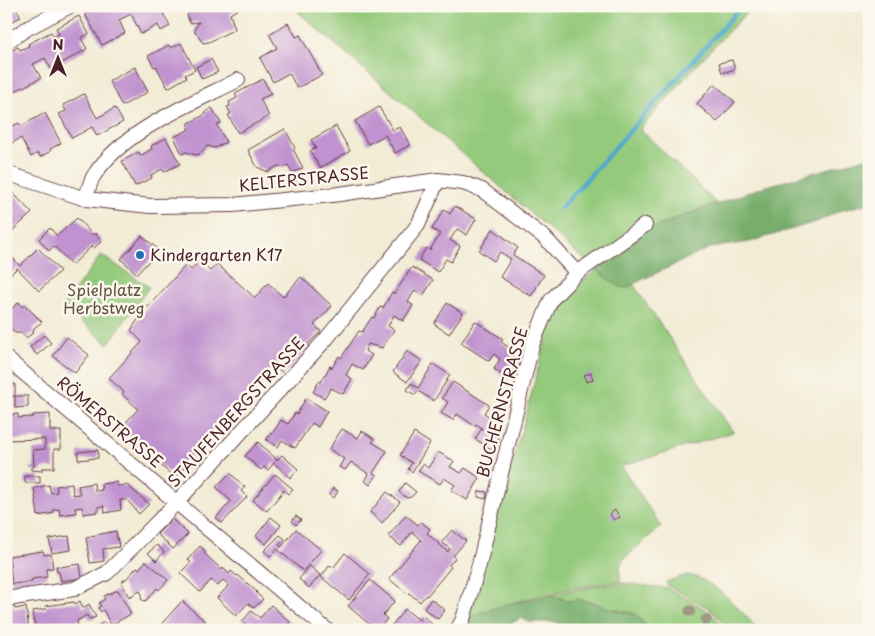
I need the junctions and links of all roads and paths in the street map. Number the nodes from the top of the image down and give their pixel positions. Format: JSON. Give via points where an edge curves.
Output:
{"nodes":[{"id":1,"x":70,"y":6,"type":"edge"},
{"id":2,"x":6,"y":42,"type":"edge"},
{"id":3,"x":238,"y":80,"type":"dead end"},
{"id":4,"x":6,"y":173,"type":"edge"},
{"id":5,"x":438,"y":180,"type":"junction"},
{"id":6,"x":86,"y":199,"type":"junction"},
{"id":7,"x":645,"y":226,"type":"dead end"},
{"id":8,"x":577,"y":273,"type":"junction"},
{"id":9,"x":6,"y":358,"type":"edge"},
{"id":10,"x":177,"y":502,"type":"junction"},
{"id":11,"x":6,"y":599,"type":"edge"},
{"id":12,"x":327,"y":630,"type":"edge"},
{"id":13,"x":457,"y":630,"type":"edge"}],
"edges":[{"from":1,"to":2,"type":"street"},
{"from":3,"to":6,"type":"street","via":[[140,131],[112,152],[94,175]]},
{"from":4,"to":6,"type":"street","name":"KELTERSTRASSE"},
{"from":5,"to":6,"type":"street","name":"KELTERSTRASSE","via":[[332,195],[233,204],[150,206]]},
{"from":5,"to":8,"type":"street","name":"KELTERSTRASSE","via":[[463,183],[482,190],[545,238]]},
{"from":5,"to":10,"type":"street","name":"STAUFENBERGSTRASSE","via":[[418,225],[333,331]]},
{"from":7,"to":8,"type":"street","name":"BUCHERNSTRASSE"},
{"from":8,"to":13,"type":"street","name":"BUCHERNSTRASSE","via":[[551,300],[532,345],[479,565]]},
{"from":9,"to":10,"type":"street","name":"RÖMERSTRASSE"},
{"from":10,"to":11,"type":"street","name":"STAUFENBERGSTRASSE","via":[[107,574],[74,589]]},
{"from":10,"to":12,"type":"street","name":"RÖMERSTRASSE"}]}
